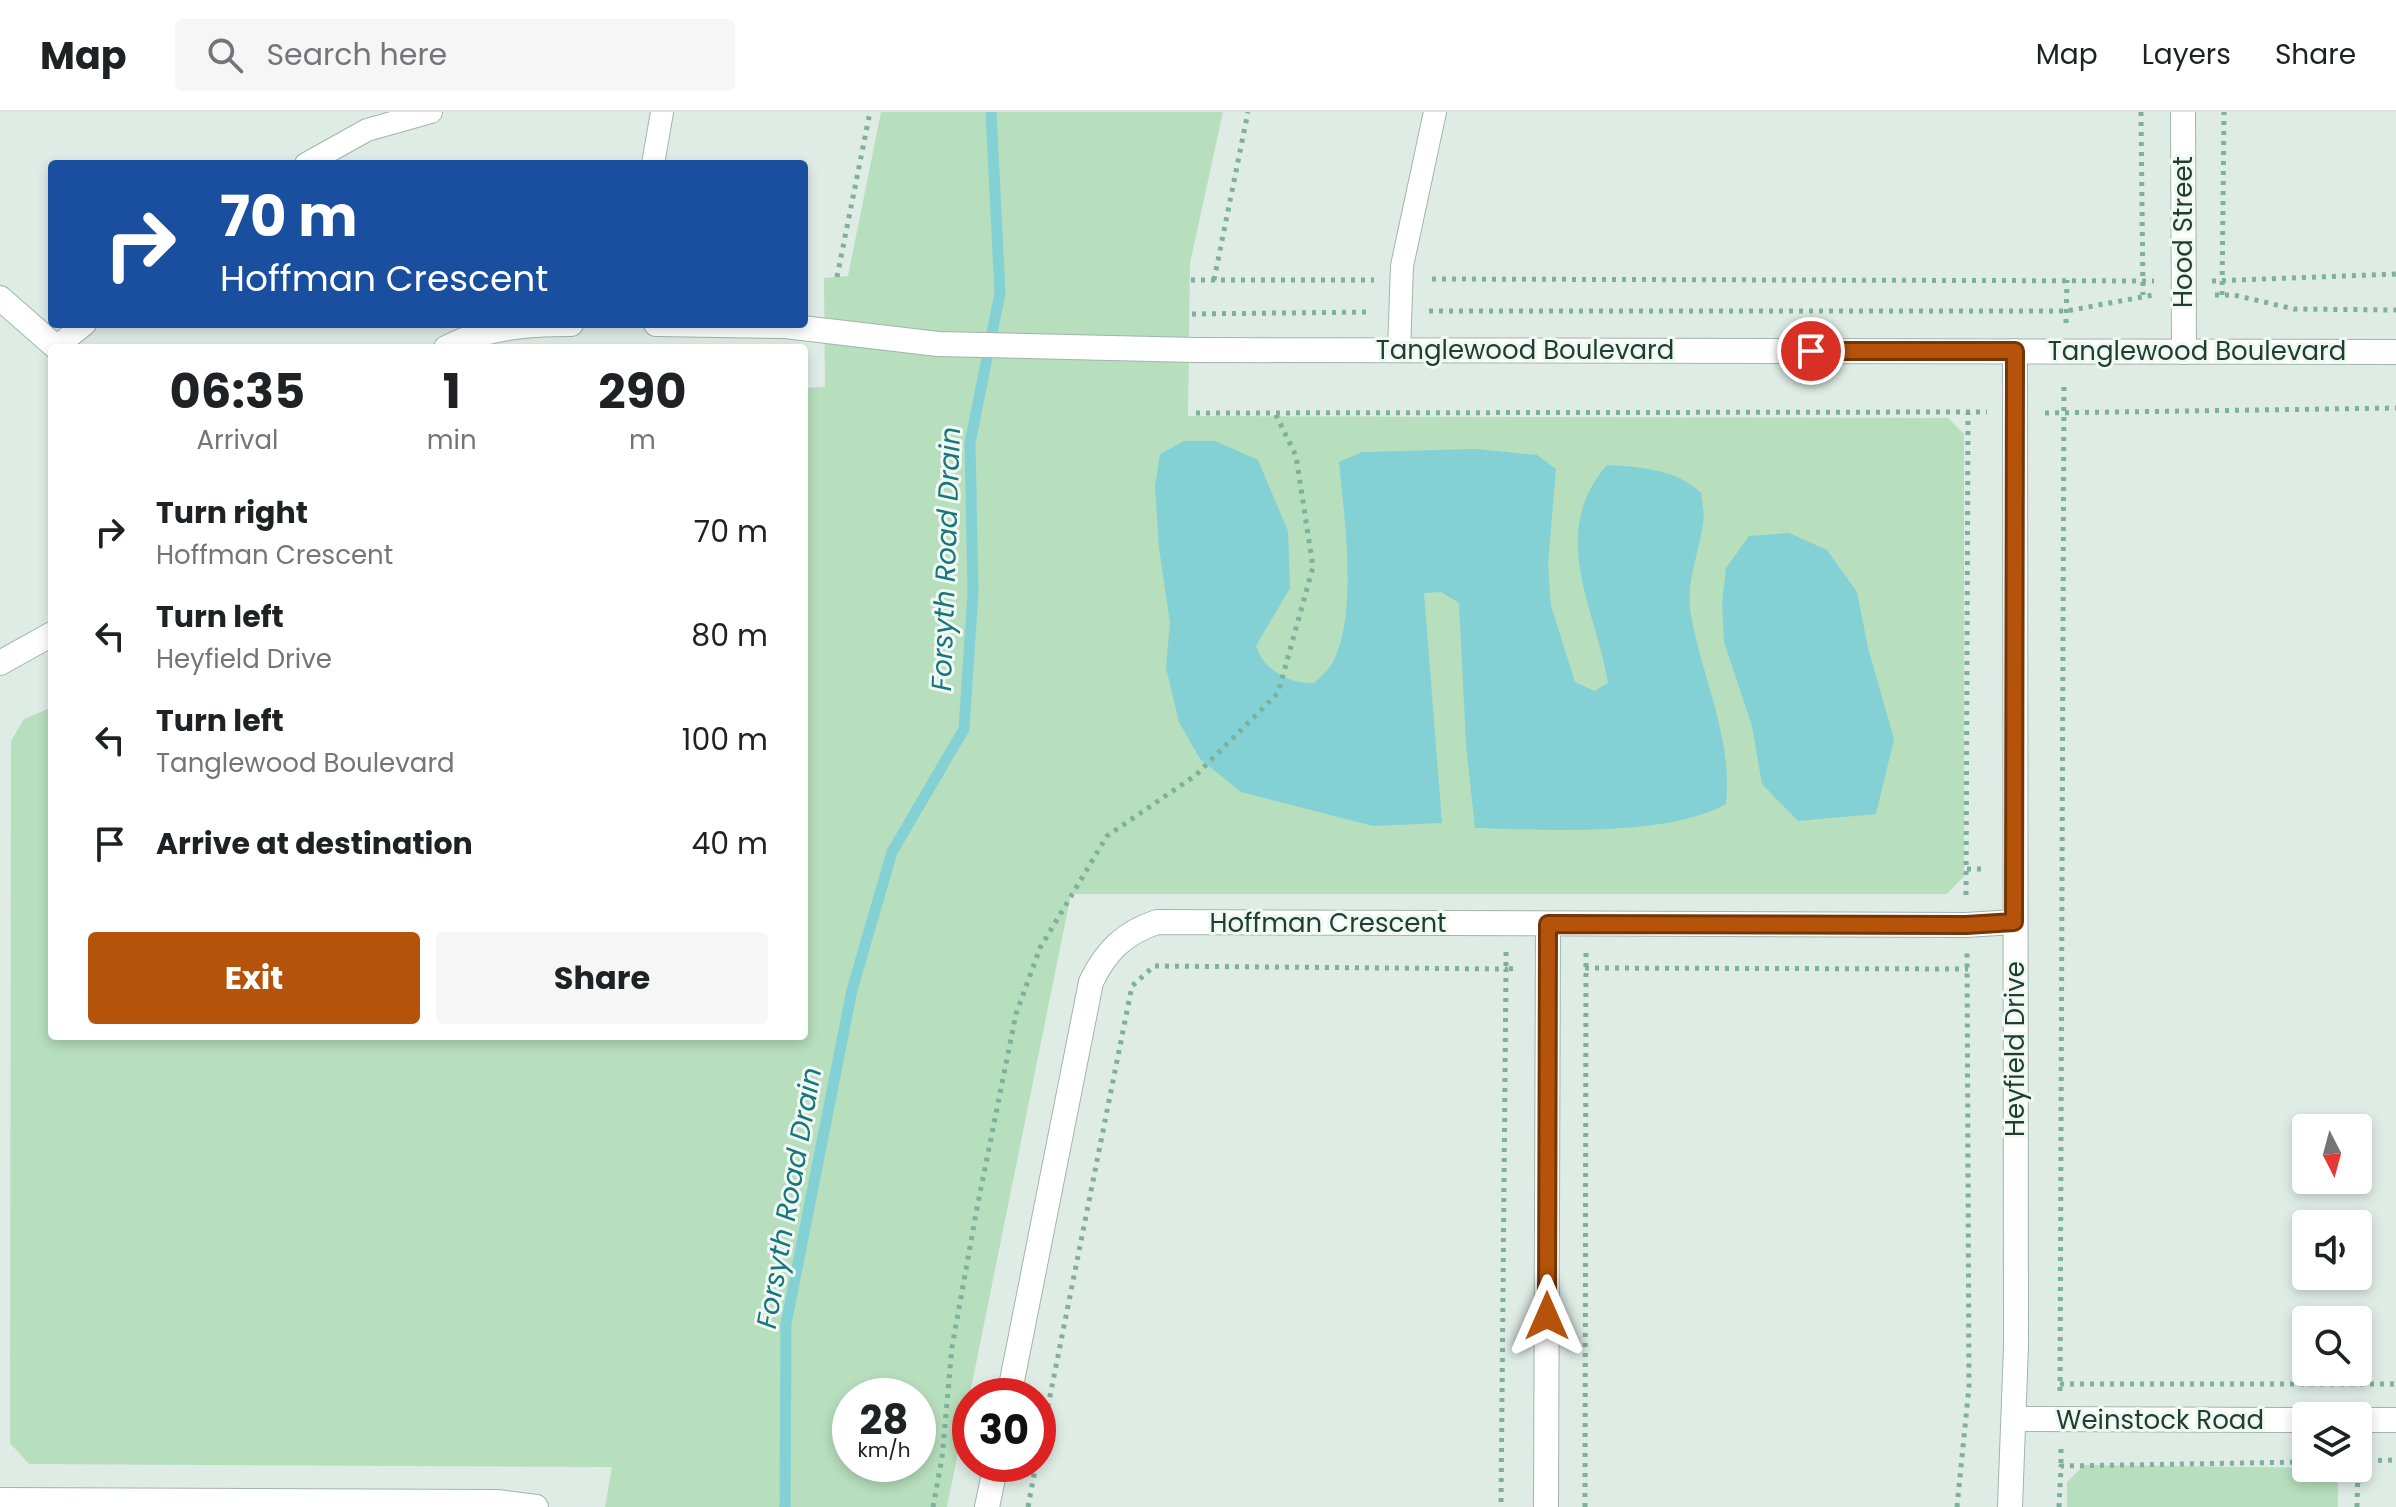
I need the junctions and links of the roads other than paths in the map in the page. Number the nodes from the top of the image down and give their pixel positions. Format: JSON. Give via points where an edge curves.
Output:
{"nodes":[{"id":1,"x":431,"y":112,"type":"edge"},
{"id":2,"x":662,"y":112,"type":"edge"},
{"id":3,"x":1435,"y":112,"type":"edge"},
{"id":4,"x":2183,"y":112,"type":"edge"},
{"id":5,"x":313,"y":160,"type":"edge"},
{"id":6,"x":654,"y":160,"type":"edge"},
{"id":7,"x":0,"y":298,"type":"edge"},
{"id":8,"x":80,"y":328,"type":"edge"},
{"id":9,"x":512,"y":328,"type":"edge"},
{"id":10,"x":801,"y":328,"type":"edge"},
{"id":11,"x":54,"y":344,"type":"edge"},
{"id":12,"x":61,"y":344,"type":"edge"},
{"id":13,"x":454,"y":344,"type":"edge"},
{"id":14,"x":1399,"y":350,"type":"junction"},
{"id":15,"x":2015,"y":351,"type":"junction"},
{"id":16,"x":2184,"y":352,"type":"junction"},
{"id":17,"x":2396,"y":352,"type":"edge"},
{"id":18,"x":48,"y":636,"type":"edge"},
{"id":19,"x":0,"y":663,"type":"edge"},
{"id":20,"x":2014,"y":922,"type":"junction"},
{"id":21,"x":1548,"y":924,"type":"junction"},
{"id":22,"x":1013,"y":1378,"type":"edge"},
{"id":23,"x":2015,"y":1419,"type":"junction"},
{"id":24,"x":2292,"y":1420,"type":"edge"},
{"id":25,"x":2372,"y":1420,"type":"edge"},
{"id":26,"x":2396,"y":1420,"type":"edge"},
{"id":27,"x":992,"y":1482,"type":"edge"},
{"id":28,"x":0,"y":1500,"type":"edge"},
{"id":29,"x":536,"y":1507,"type":"edge"},
{"id":30,"x":987,"y":1507,"type":"edge"},
{"id":31,"x":1546,"y":1507,"type":"edge"},
{"id":32,"x":2010,"y":1507,"type":"edge"}],
"edges":[{"from":1,"to":5,"type":"lane","via":[[367,130]]},
{"from":2,"to":6,"type":"lane"},
{"from":3,"to":14,"type":"lane","via":[[1402,280]]},
{"from":4,"to":16,"type":"street","name":"Hood Street"},
{"from":7,"to":11,"type":"street"},
{"from":8,"to":12,"type":"lane"},
{"from":9,"to":13,"type":"street","via":[[471,335]]},
{"from":10,"to":14,"type":"street","name":"Tanglewood Boulevard","via":[[938,344]]},
{"from":14,"to":15,"type":"street","name":"Tanglewood Boulevard"},
{"from":15,"to":16,"type":"street","name":"Tanglewood Boulevard"},
{"from":15,"to":20,"type":"street","name":"Heyfield Drive"},
{"from":16,"to":17,"type":"street","name":"Tanglewood Boulevard"},
{"from":18,"to":19,"type":"street"},
{"from":20,"to":21,"type":"street","name":"Hoffman Crescent"},
{"from":20,"to":23,"type":"street","name":"Heyfield Drive"},
{"from":21,"to":22,"type":"street","name":"Hoffman Crescent","via":[[1157,922],[1118,942],[1091,982]]},
{"from":21,"to":31,"type":"street"},
{"from":23,"to":24,"type":"street","name":"Weinstock Road"},
{"from":23,"to":32,"type":"street","name":"Heyfield Drive"},
{"from":25,"to":26,"type":"street"},
{"from":27,"to":30,"type":"street"},
{"from":28,"to":29,"type":"street","via":[[481,1502]]}]}
